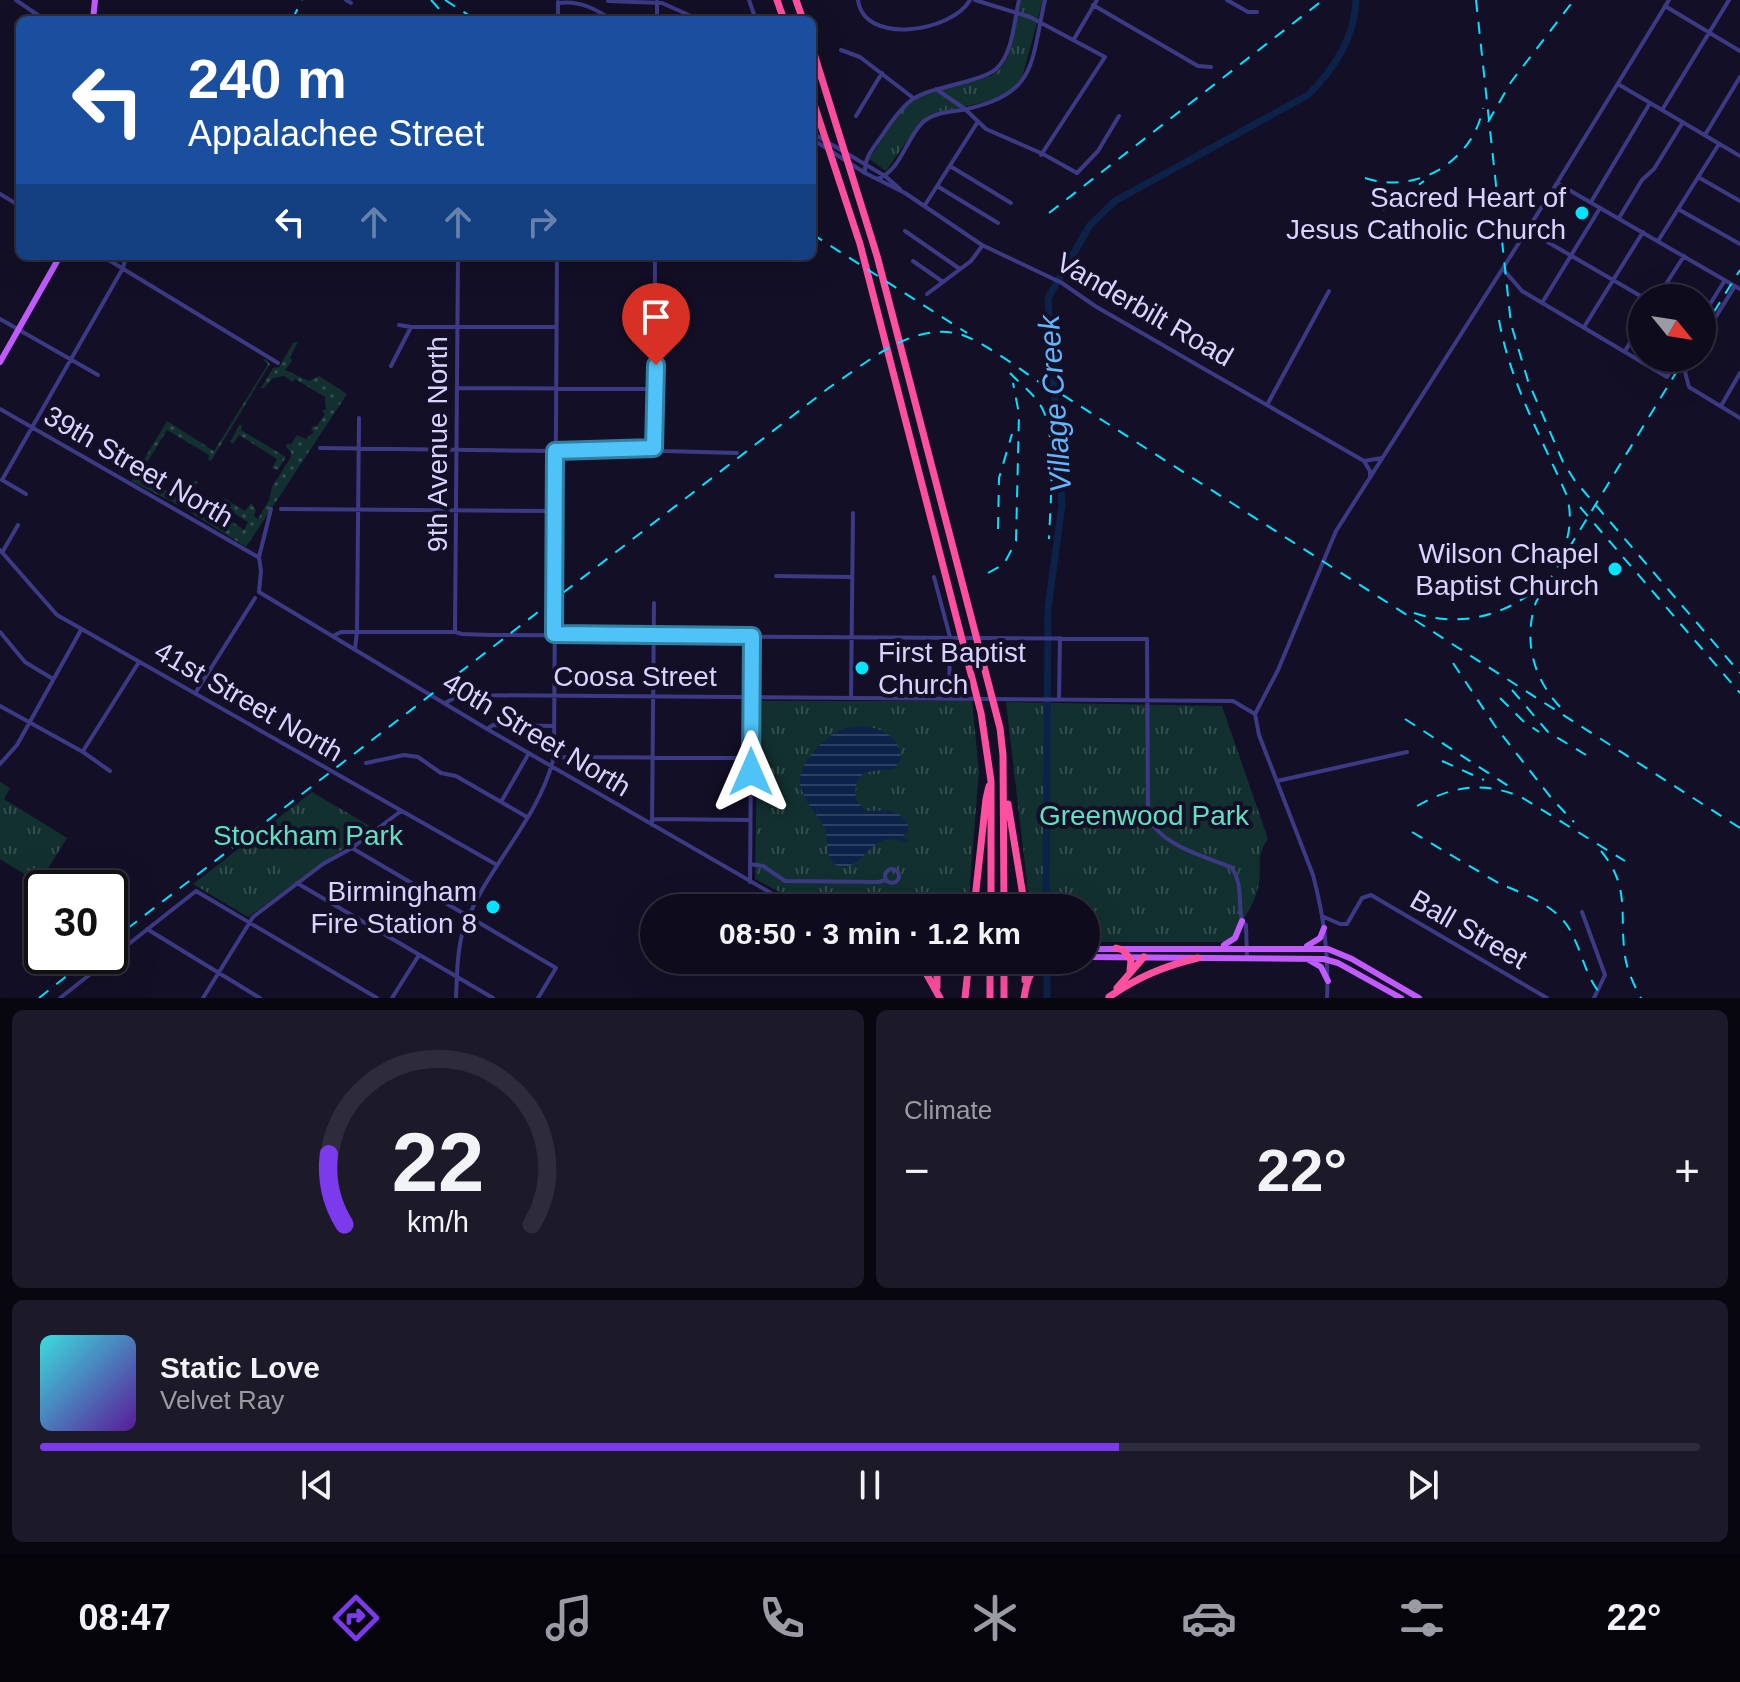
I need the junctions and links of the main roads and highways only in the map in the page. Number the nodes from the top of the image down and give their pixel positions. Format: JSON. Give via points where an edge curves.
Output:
{"nodes":[{"id":1,"x":816,"y":59,"type":"edge"},
{"id":2,"x":816,"y":109,"type":"edge"},
{"id":3,"x":58,"y":260,"type":"edge"},
{"id":4,"x":0,"y":362,"type":"edge"},
{"id":5,"x":1004,"y":770,"type":"junction"},
{"id":6,"x":991,"y":781,"type":"junction"},
{"id":7,"x":976,"y":894,"type":"edge"},
{"id":8,"x":991,"y":894,"type":"edge"},
{"id":9,"x":1004,"y":894,"type":"edge"},
{"id":10,"x":1023,"y":894,"type":"edge"},
{"id":11,"x":1242,"y":921,"type":"road end"},
{"id":12,"x":1324,"y":928,"type":"road end"},
{"id":13,"x":1220,"y":947,"type":"junction"},
{"id":14,"x":1116,"y":948,"type":"junction"},
{"id":15,"x":1304,"y":948,"type":"junction"},
{"id":16,"x":1100,"y":949,"type":"edge"},
{"id":17,"x":1100,"y":957,"type":"edge"},
{"id":18,"x":1129,"y":957,"type":"junction"},
{"id":19,"x":1144,"y":957,"type":"junction"},
{"id":20,"x":1198,"y":958,"type":"junction"},
{"id":21,"x":1306,"y":959,"type":"junction"},
{"id":22,"x":927,"y":974,"type":"edge"},
{"id":23,"x":940,"y":974,"type":"edge"},
{"id":24,"x":967,"y":974,"type":"edge"},
{"id":25,"x":990,"y":974,"type":"edge"},
{"id":26,"x":1004,"y":974,"type":"edge"},
{"id":27,"x":1025,"y":974,"type":"edge"},
{"id":28,"x":1030,"y":974,"type":"edge"},
{"id":29,"x":1127,"y":977,"type":"junction"},
{"id":30,"x":1328,"y":981,"type":"road end"},
{"id":31,"x":938,"y":994,"type":"edge"},
{"id":32,"x":965,"y":998,"type":"edge"},
{"id":33,"x":990,"y":998,"type":"edge"},
{"id":34,"x":1004,"y":998,"type":"edge"},
{"id":35,"x":1024,"y":998,"type":"edge"},
{"id":36,"x":1109,"y":998,"type":"edge"},
{"id":37,"x":1401,"y":998,"type":"edge"},
{"id":38,"x":1419,"y":998,"type":"edge"}],
"edges":[{"from":1,"to":5,"type":"highway","via":[[905,358],[1000,728]]},
{"from":2,"to":6,"type":"highway","via":[[893,365],[981,713]]},
{"from":3,"to":4,"type":"main road"},
{"from":5,"to":9,"type":"highway"},
{"from":5,"to":10,"type":"highway"},
{"from":6,"to":7,"type":"highway"},
{"from":6,"to":8,"type":"highway"},
{"from":11,"to":13,"type":"main road","via":[[1235,938]]},
{"from":12,"to":15,"type":"main road","via":[[1320,938]]},
{"from":13,"to":14,"type":"main road"},
{"from":13,"to":15,"type":"main road"},
{"from":14,"to":16,"type":"main road"},
{"from":14,"to":18,"type":"highway"},
{"from":15,"to":38,"type":"main road","via":[[1328,949],[1352,959]]},
{"from":17,"to":18,"type":"main road"},
{"from":18,"to":19,"type":"main road"},
{"from":18,"to":29,"type":"highway"},
{"from":19,"to":20,"type":"main road"},
{"from":19,"to":29,"type":"highway"},
{"from":20,"to":21,"type":"main road"},
{"from":20,"to":36,"type":"highway","via":[[1158,969]]},
{"from":21,"to":30,"type":"main road","via":[[1321,967]]},
{"from":21,"to":37,"type":"main road","via":[[1329,960]]},
{"from":22,"to":31,"type":"highway"},
{"from":23,"to":31,"type":"highway"},
{"from":24,"to":32,"type":"highway"},
{"from":25,"to":33,"type":"highway"},
{"from":26,"to":34,"type":"highway"},
{"from":27,"to":35,"type":"highway"},
{"from":28,"to":35,"type":"highway"},
{"from":29,"to":36,"type":"highway"}]}
